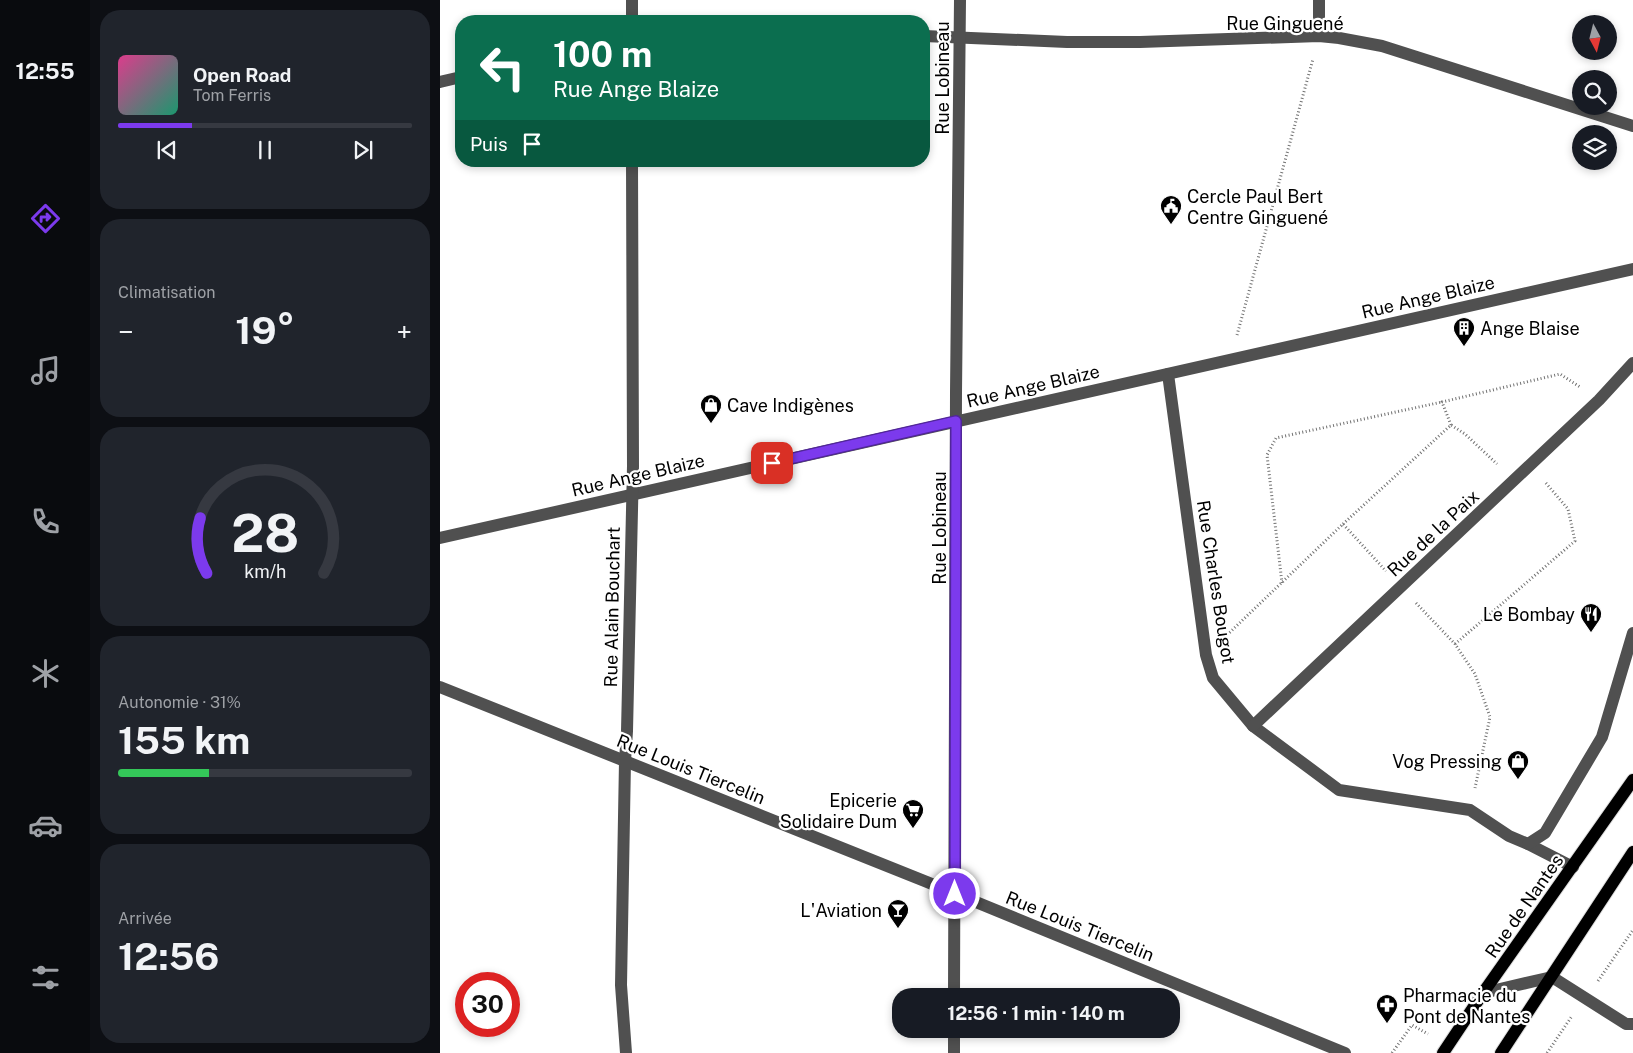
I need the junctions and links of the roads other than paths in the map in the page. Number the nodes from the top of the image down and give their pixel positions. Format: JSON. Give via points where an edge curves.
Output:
{"nodes":[{"id":1,"x":632,"y":0,"type":"edge"},
{"id":2,"x":960,"y":0,"type":"edge"},
{"id":3,"x":1320,"y":0,"type":"edge"},
{"id":4,"x":632,"y":15,"type":"edge"},
{"id":5,"x":930,"y":36,"type":"edge"},
{"id":6,"x":1319,"y":36,"type":"junction"},
{"id":7,"x":960,"y":38,"type":"junction"},
{"id":8,"x":455,"y":78,"type":"edge"},
{"id":9,"x":440,"y":82,"type":"edge"},
{"id":10,"x":1633,"y":126,"type":"edge"},
{"id":11,"x":632,"y":167,"type":"edge"},
{"id":12,"x":1633,"y":269,"type":"edge"},
{"id":13,"x":1633,"y":362,"type":"edge"},
{"id":14,"x":1168,"y":374,"type":"junction"},
{"id":15,"x":956,"y":421,"type":"junction"},
{"id":16,"x":632,"y":494,"type":"junction"},
{"id":17,"x":440,"y":538,"type":"edge"},
{"id":18,"x":1633,"y":633,"type":"edge"},
{"id":19,"x":440,"y":687,"type":"edge"},
{"id":20,"x":1253,"y":726,"type":"junction"},
{"id":21,"x":625,"y":761,"type":"junction"},
{"id":22,"x":1633,"y":780,"type":"edge"},
{"id":23,"x":1528,"y":844,"type":"junction"},
{"id":24,"x":1633,"y":852,"type":"edge"},
{"id":25,"x":1573,"y":867,"type":"junction"},
{"id":26,"x":955,"y":894,"type":"junction"},
{"id":27,"x":1552,"y":977,"type":"junction"},
{"id":28,"x":954,"y":988,"type":"edge"},
{"id":29,"x":1483,"y":993,"type":"junction"},
{"id":30,"x":1633,"y":1024,"type":"edge"},
{"id":31,"x":954,"y":1038,"type":"edge"},
{"id":32,"x":626,"y":1053,"type":"edge"},
{"id":33,"x":954,"y":1053,"type":"edge"},
{"id":34,"x":1345,"y":1053,"type":"edge"},
{"id":35,"x":1443,"y":1053,"type":"edge"},
{"id":36,"x":1501,"y":1053,"type":"edge"}],
"edges":[{"from":1,"to":4,"type":"street"},
{"from":2,"to":7,"type":"street","name":"Rue Lobineau"},
{"from":3,"to":6,"type":"street"},
{"from":5,"to":7,"type":"street","name":"Rue Ginguené"},
{"from":6,"to":7,"type":"street","name":"Rue Ginguené","via":[[1140,42]]},
{"from":6,"to":10,"type":"street","name":"Rue Ginguené","via":[[1382,46]]},
{"from":7,"to":15,"type":"street","name":"Rue Lobineau"},
{"from":8,"to":9,"type":"street"},
{"from":11,"to":16,"type":"street","name":"Rue Alain Bouchart"},
{"from":12,"to":14,"type":"street","name":"Rue Ange Blaize"},
{"from":13,"to":20,"type":"street","name":"Rue de la Paix","via":[[1599,400]]},
{"from":14,"to":15,"type":"street","name":"Rue Ange Blaize"},
{"from":14,"to":20,"type":"street","name":"Rue Charles Bougot","via":[[1206,655],[1213,678]]},
{"from":15,"to":16,"type":"street","name":"Rue Ange Blaize"},
{"from":15,"to":26,"type":"street","name":"Rue Lobineau"},
{"from":16,"to":17,"type":"street","name":"Rue Ange Blaize"},
{"from":16,"to":21,"type":"street","name":"Rue Alain Bouchart"},
{"from":18,"to":23,"type":"street","name":"Rue de Nantes","via":[[1602,737],[1545,833]]},
{"from":19,"to":21,"type":"street","name":"Rue Louis Tiercelin"},
{"from":20,"to":23,"type":"street","name":"Rue Charles Bougot","via":[[1339,790],[1470,810],[1509,836]]},
{"from":21,"to":26,"type":"street","name":"Rue Louis Tiercelin"},
{"from":21,"to":32,"type":"street","name":"Rue Alain Bouchart","via":[[621,985]]},
{"from":22,"to":25,"type":"main road","name":"Rue de Nantes"},
{"from":23,"to":25,"type":"street","name":"Rue Charles Bougot"},
{"from":24,"to":27,"type":"main road"},
{"from":25,"to":29,"type":"main road","name":"Rue de Nantes"},
{"from":26,"to":28,"type":"street","name":"Rue Lobineau"},
{"from":26,"to":34,"type":"street","name":"Rue Louis Tiercelin"},
{"from":27,"to":29,"type":"street"},
{"from":27,"to":30,"type":"street","via":[[1626,1024]]},
{"from":27,"to":36,"type":"main road"},
{"from":29,"to":35,"type":"main road","name":"Rue de Nantes"},
{"from":31,"to":33,"type":"street"}]}
